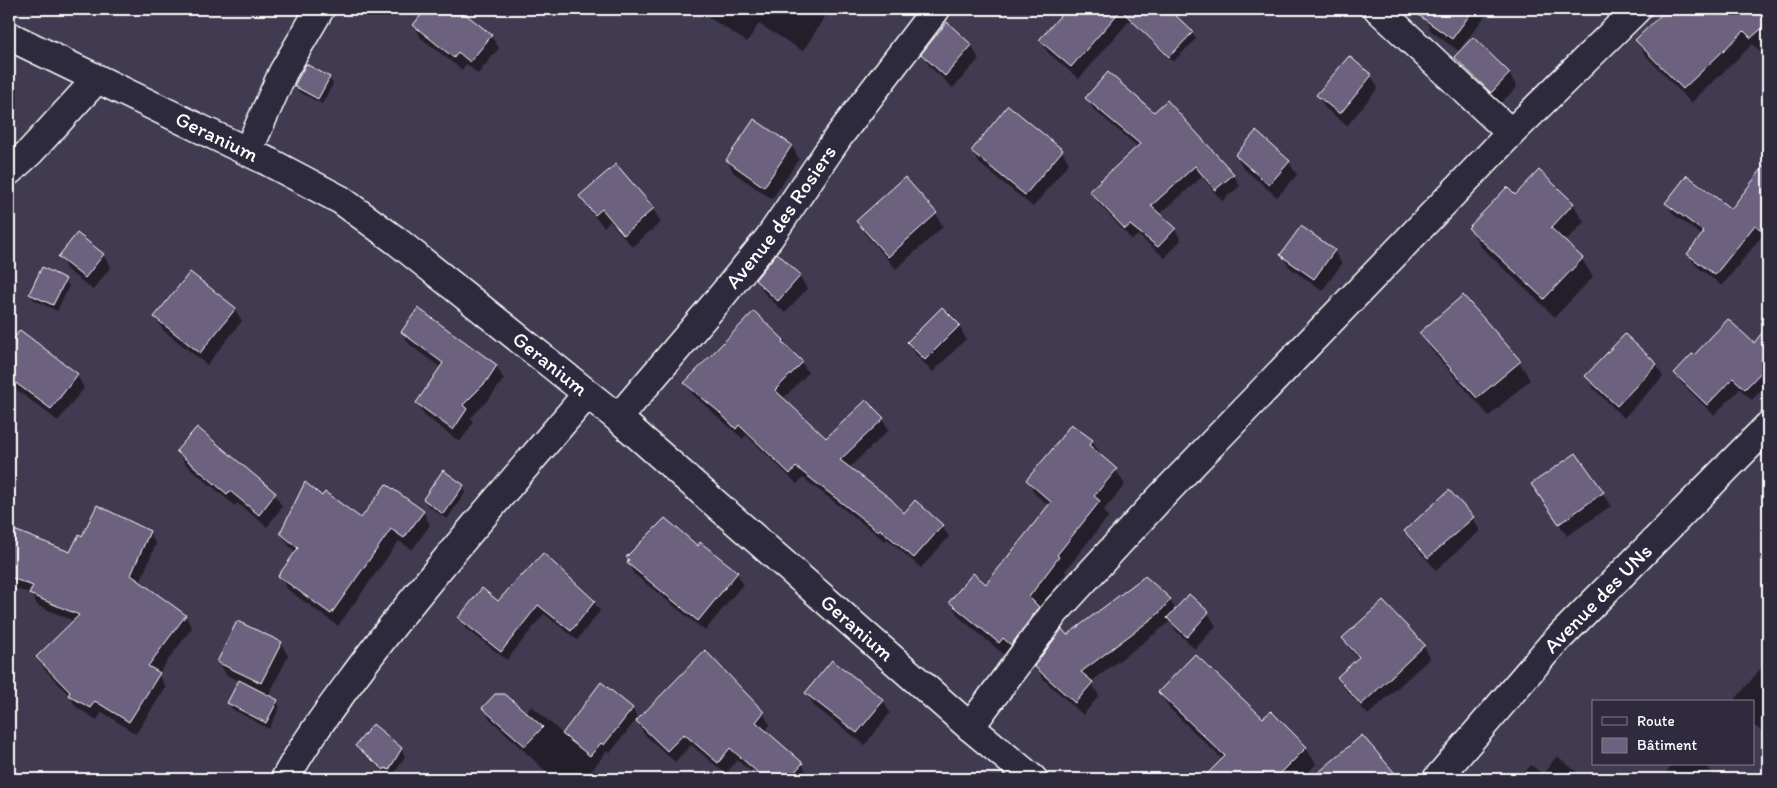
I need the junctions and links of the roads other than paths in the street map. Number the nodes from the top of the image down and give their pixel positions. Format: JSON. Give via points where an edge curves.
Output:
{"nodes":[{"id":1,"x":320,"y":9,"type":"edge"},
{"id":2,"x":936,"y":9,"type":"edge"},
{"id":3,"x":1378,"y":9,"type":"edge"},
{"id":4,"x":1637,"y":9,"type":"edge"},
{"id":5,"x":9,"y":36,"type":"edge"},
{"id":6,"x":97,"y":79,"type":"junction"},
{"id":7,"x":1512,"y":133,"type":"junction"},
{"id":8,"x":248,"y":152,"type":"junction"},
{"id":9,"x":9,"y":171,"type":"edge"},
{"id":10,"x":587,"y":394,"type":"junction"},
{"id":11,"x":618,"y":418,"type":"junction"},
{"id":12,"x":1768,"y":426,"type":"edge"},
{"id":13,"x":970,"y":727,"type":"junction"},
{"id":14,"x":285,"y":779,"type":"edge"},
{"id":15,"x":1033,"y":779,"type":"edge"},
{"id":16,"x":1438,"y":779,"type":"edge"}],
"edges":[{"from":1,"to":8,"type":"street","via":[[283,72]]},
{"from":2,"to":11,"type":"street","name":"Avenue des Rosiers","via":[[839,136],[769,238]]},
{"from":3,"to":7,"type":"street"},
{"from":4,"to":7,"type":"street"},
{"from":5,"to":6,"type":"street","name":"Geranium"},
{"from":6,"to":8,"type":"street","name":"Geranium"},
{"from":6,"to":9,"type":"street"},
{"from":7,"to":13,"type":"street","via":[[1159,499],[1055,612]]},
{"from":8,"to":10,"type":"street","name":"Geranium","via":[[341,200]]},
{"from":10,"to":11,"type":"street","name":"Geranium"},
{"from":10,"to":14,"type":"street","via":[[396,620],[327,713]]},
{"from":11,"to":13,"type":"street","name":"Geranium"},
{"from":12,"to":16,"type":"street","name":"Avenue des UNs","via":[[1550,646]]},
{"from":13,"to":15,"type":"street","name":"Geranium"}]}
